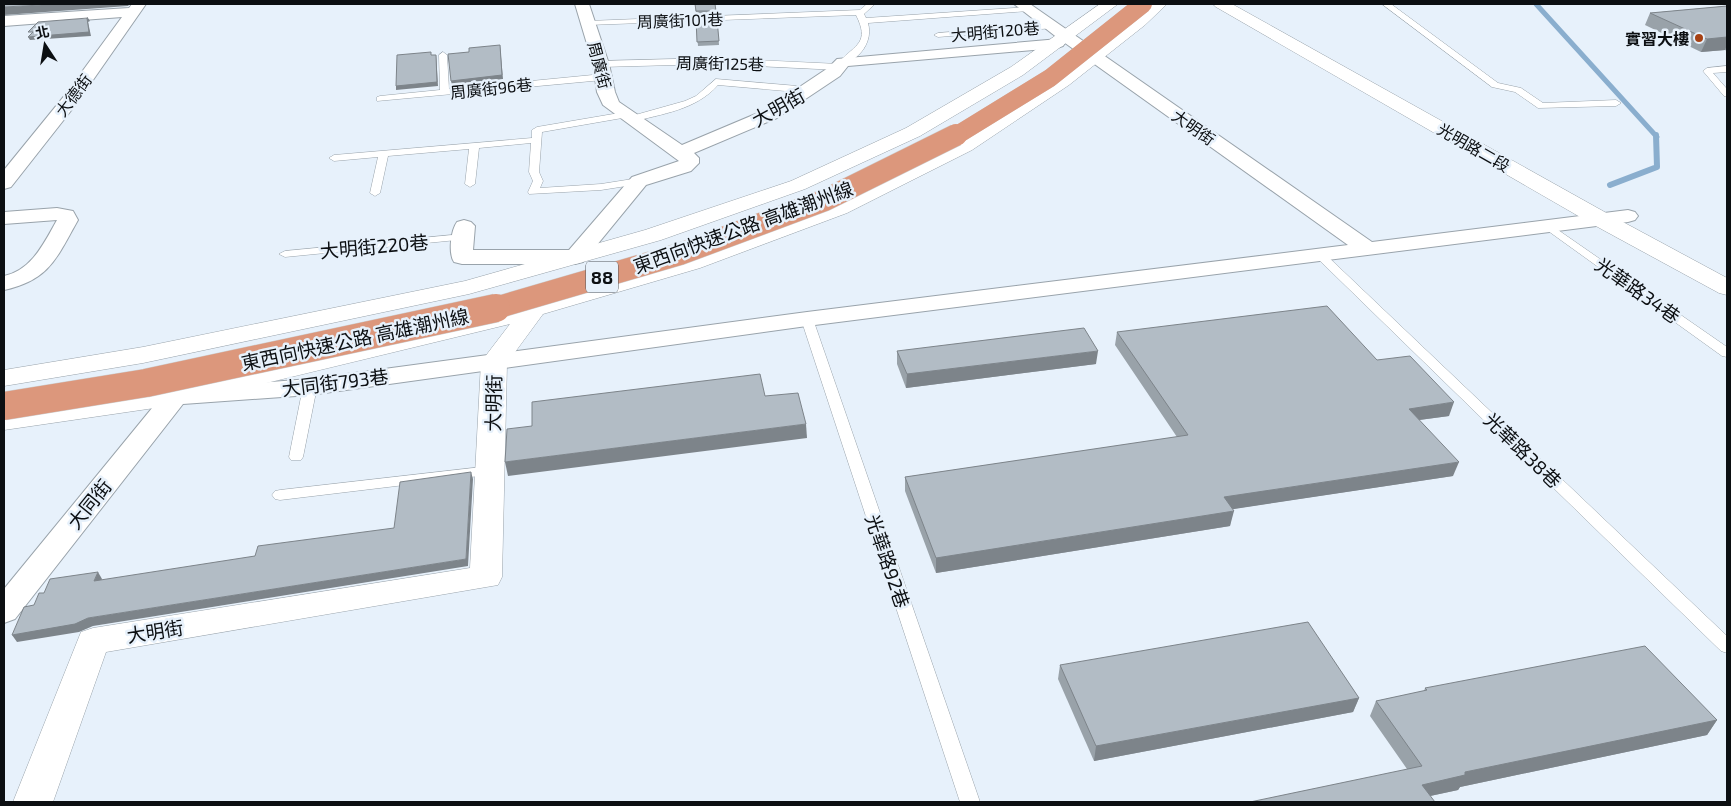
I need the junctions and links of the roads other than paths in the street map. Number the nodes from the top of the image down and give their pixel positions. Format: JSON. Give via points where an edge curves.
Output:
{"nodes":[{"id":1,"x":582,"y":4,"type":"edge"},
{"id":2,"x":870,"y":4,"type":"edge"},
{"id":3,"x":1110,"y":4,"type":"edge"},
{"id":4,"x":1121,"y":4,"type":"edge"},
{"id":5,"x":1144,"y":4,"type":"edge"},
{"id":6,"x":1159,"y":4,"type":"edge"},
{"id":7,"x":1221,"y":4,"type":"edge"},
{"id":8,"x":1248,"y":4,"type":"edge"},
{"id":9,"x":1386,"y":4,"type":"edge"},
{"id":10,"x":1025,"y":6,"type":"edge"},
{"id":11,"x":136,"y":8,"type":"edge"},
{"id":12,"x":863,"y":16,"type":"junction"},
{"id":13,"x":4,"y":21,"type":"edge"},
{"id":14,"x":588,"y":23,"type":"junction"},
{"id":15,"x":938,"y":35,"type":"dead end"},
{"id":16,"x":1058,"y":35,"type":"junction"},
{"id":17,"x":443,"y":55,"type":"dead end"},
{"id":18,"x":1094,"y":57,"type":"junction"},
{"id":19,"x":841,"y":64,"type":"junction"},
{"id":20,"x":1727,"y":69,"type":"edge"},
{"id":21,"x":602,"y":70,"type":"junction"},
{"id":22,"x":809,"y":90,"type":"junction"},
{"id":23,"x":445,"y":93,"type":"junction"},
{"id":24,"x":1727,"y":94,"type":"edge"},
{"id":25,"x":380,"y":99,"type":"dead end"},
{"id":26,"x":1616,"y":103,"type":"dead end"},
{"id":27,"x":628,"y":117,"type":"junction"},
{"id":28,"x":537,"y":140,"type":"junction"},
{"id":29,"x":474,"y":145,"type":"junction"},
{"id":30,"x":680,"y":152,"type":"junction"},
{"id":31,"x":384,"y":153,"type":"junction"},
{"id":32,"x":334,"y":158,"type":"dead end"},
{"id":33,"x":639,"y":181,"type":"junction"},
{"id":34,"x":4,"y":183,"type":"edge"},
{"id":35,"x":470,"y":184,"type":"dead end"},
{"id":36,"x":375,"y":193,"type":"dead end"},
{"id":37,"x":1628,"y":216,"type":"junction"},
{"id":38,"x":4,"y":218,"type":"edge"},
{"id":39,"x":1602,"y":220,"type":"junction"},
{"id":40,"x":1548,"y":226,"type":"junction"},
{"id":41,"x":463,"y":232,"type":"joint"},
{"id":42,"x":1368,"y":249,"type":"junction"},
{"id":43,"x":285,"y":254,"type":"dead end"},
{"id":44,"x":1319,"y":254,"type":"junction"},
{"id":45,"x":575,"y":257,"type":"junction"},
{"id":46,"x":1727,"y":269,"type":"edge"},
{"id":47,"x":4,"y":283,"type":"edge"},
{"id":48,"x":1727,"y":288,"type":"edge"},
{"id":49,"x":535,"y":310,"type":"junction"},
{"id":50,"x":807,"y":319,"type":"junction"},
{"id":51,"x":1727,"y":353,"type":"edge"},
{"id":52,"x":494,"y":362,"type":"junction"},
{"id":53,"x":4,"y":378,"type":"edge"},
{"id":54,"x":310,"y":387,"type":"junction"},
{"id":55,"x":4,"y":388,"type":"edge"},
{"id":56,"x":175,"y":397,"type":"junction"},
{"id":57,"x":4,"y":406,"type":"edge"},
{"id":58,"x":4,"y":421,"type":"edge"},
{"id":59,"x":296,"y":457,"type":"dead end"},
{"id":60,"x":491,"y":470,"type":"junction"},
{"id":61,"x":280,"y":495,"type":"dead end"},
{"id":62,"x":4,"y":611,"type":"edge"},
{"id":63,"x":1727,"y":646,"type":"edge"},
{"id":64,"x":33,"y":802,"type":"edge"},
{"id":65,"x":970,"y":802,"type":"edge"}],
"edges":[{"from":1,"to":14,"type":"street","name":"周廣街"},
{"from":2,"to":12,"type":"lane"},
{"from":3,"to":16,"type":"main road"},
{"from":4,"to":55,"type":"highway","name":"東西向快速公路 高雄潮州線","number":"88","via":[[1030,74],[924,135],[806,189],[662,241],[474,297],[153,363]]},
{"from":5,"to":57,"type":"highway","name":"東西向快速公路 高雄潮州線","number":"88","bridge":true,"via":[[1050,78],[948,142],[825,200],[680,254],[483,312],[146,383]]},
{"from":6,"to":18,"type":"main road"},
{"from":7,"to":39,"type":"main road","name":"光明路二段"},
{"from":8,"to":37,"type":"main road","name":"光明路二段"},
{"from":9,"to":26,"type":"lane","via":[[1495,85],[1518,90],[1541,106]]},
{"from":10,"to":12,"type":"lane","name":"周廣街101巷"},
{"from":10,"to":16,"type":"street","name":"大明街"},
{"from":11,"to":13,"type":"street"},
{"from":11,"to":34,"type":"street","name":"大德街","via":[[71,99]]},
{"from":12,"to":14,"type":"lane","name":"周廣街101巷"},
{"from":12,"to":19,"type":"lane","via":[[867,35],[862,48]]},
{"from":14,"to":21,"type":"street","name":"周廣街"},
{"from":15,"to":16,"type":"lane","name":"大明街120巷"},
{"from":16,"to":18,"type":"street","name":"大明街"},
{"from":16,"to":19,"type":"street"},
{"from":16,"to":45,"type":"main road","via":[[1017,71],[913,132],[798,185]]},
{"from":17,"to":23,"type":"lane"},
{"from":18,"to":42,"type":"street","name":"大明街"},
{"from":18,"to":49,"type":"main road","via":[[965,146],[839,208],[692,263]]},
{"from":19,"to":21,"type":"lane","name":"周廣街125巷","via":[[712,61]]},
{"from":19,"to":22,"type":"street","name":"大明街"},
{"from":20,"to":24,"type":"lane","via":[[1707,71]]},
{"from":21,"to":23,"type":"lane","name":"周廣街96巷"},
{"from":21,"to":27,"type":"street","name":"周廣街","via":[[612,105]]},
{"from":22,"to":27,"type":"lane","via":[[716,82],[701,97],[681,106]]},
{"from":22,"to":30,"type":"street","name":"大明街","via":[[771,114]]},
{"from":23,"to":25,"type":"lane","name":"周廣街96巷"},
{"from":27,"to":28,"type":"lane","via":[[537,130]]},
{"from":27,"to":30,"type":"street","name":"周廣街"},
{"from":28,"to":29,"type":"lane"},
{"from":28,"to":33,"type":"lane","via":[[534,172],[538,181],[533,192],[601,188]]},
{"from":29,"to":31,"type":"lane"},
{"from":29,"to":35,"type":"lane"},
{"from":30,"to":33,"type":"street","via":[[689,158],[684,168]]},
{"from":31,"to":32,"type":"lane"},
{"from":31,"to":36,"type":"lane"},
{"from":33,"to":45,"type":"street","name":"大明街"},
{"from":37,"to":39,"type":"street","name":"大同街793巷"},
{"from":37,"to":46,"type":"main road","name":"光明路二段"},
{"from":38,"to":47,"type":"street","via":[[57,214],[66,215],[68,220],[36,271]]},
{"from":39,"to":40,"type":"street","name":"大同街793巷"},
{"from":39,"to":48,"type":"main road","name":"光明路二段"},
{"from":40,"to":42,"type":"street","name":"大同街793巷"},
{"from":40,"to":51,"type":"lane","name":"光華路34巷"},
{"from":41,"to":43,"type":"lane","name":"大明街220巷"},
{"from":41,"to":45,"type":"street","name":"大明街220巷","via":[[462,257]]},
{"from":42,"to":44,"type":"street","name":"大同街793巷"},
{"from":44,"to":50,"type":"street","name":"大同街793巷"},
{"from":44,"to":63,"type":"lane","name":"光華路38巷"},
{"from":45,"to":49,"type":"main road","name":"大明街"},
{"from":45,"to":53,"type":"main road","via":[[469,287],[143,355]]},
{"from":49,"to":52,"type":"main road","name":"大明街"},
{"from":49,"to":56,"type":"main road"},
{"from":50,"to":52,"type":"street","name":"大同街793巷"},
{"from":50,"to":65,"type":"lane","name":"光華路92巷"},
{"from":52,"to":54,"type":"street","name":"大同街793巷"},
{"from":52,"to":60,"type":"main road","name":"大明街"},
{"from":54,"to":56,"type":"street","name":"大同街793巷"},
{"from":54,"to":59,"type":"lane"},
{"from":56,"to":58,"type":"main road"},
{"from":56,"to":62,"type":"street","name":"大同街"},
{"from":60,"to":61,"type":"lane"},
{"from":60,"to":64,"type":"main road","name":"大明街","via":[[486,577],[93,641]]}]}
